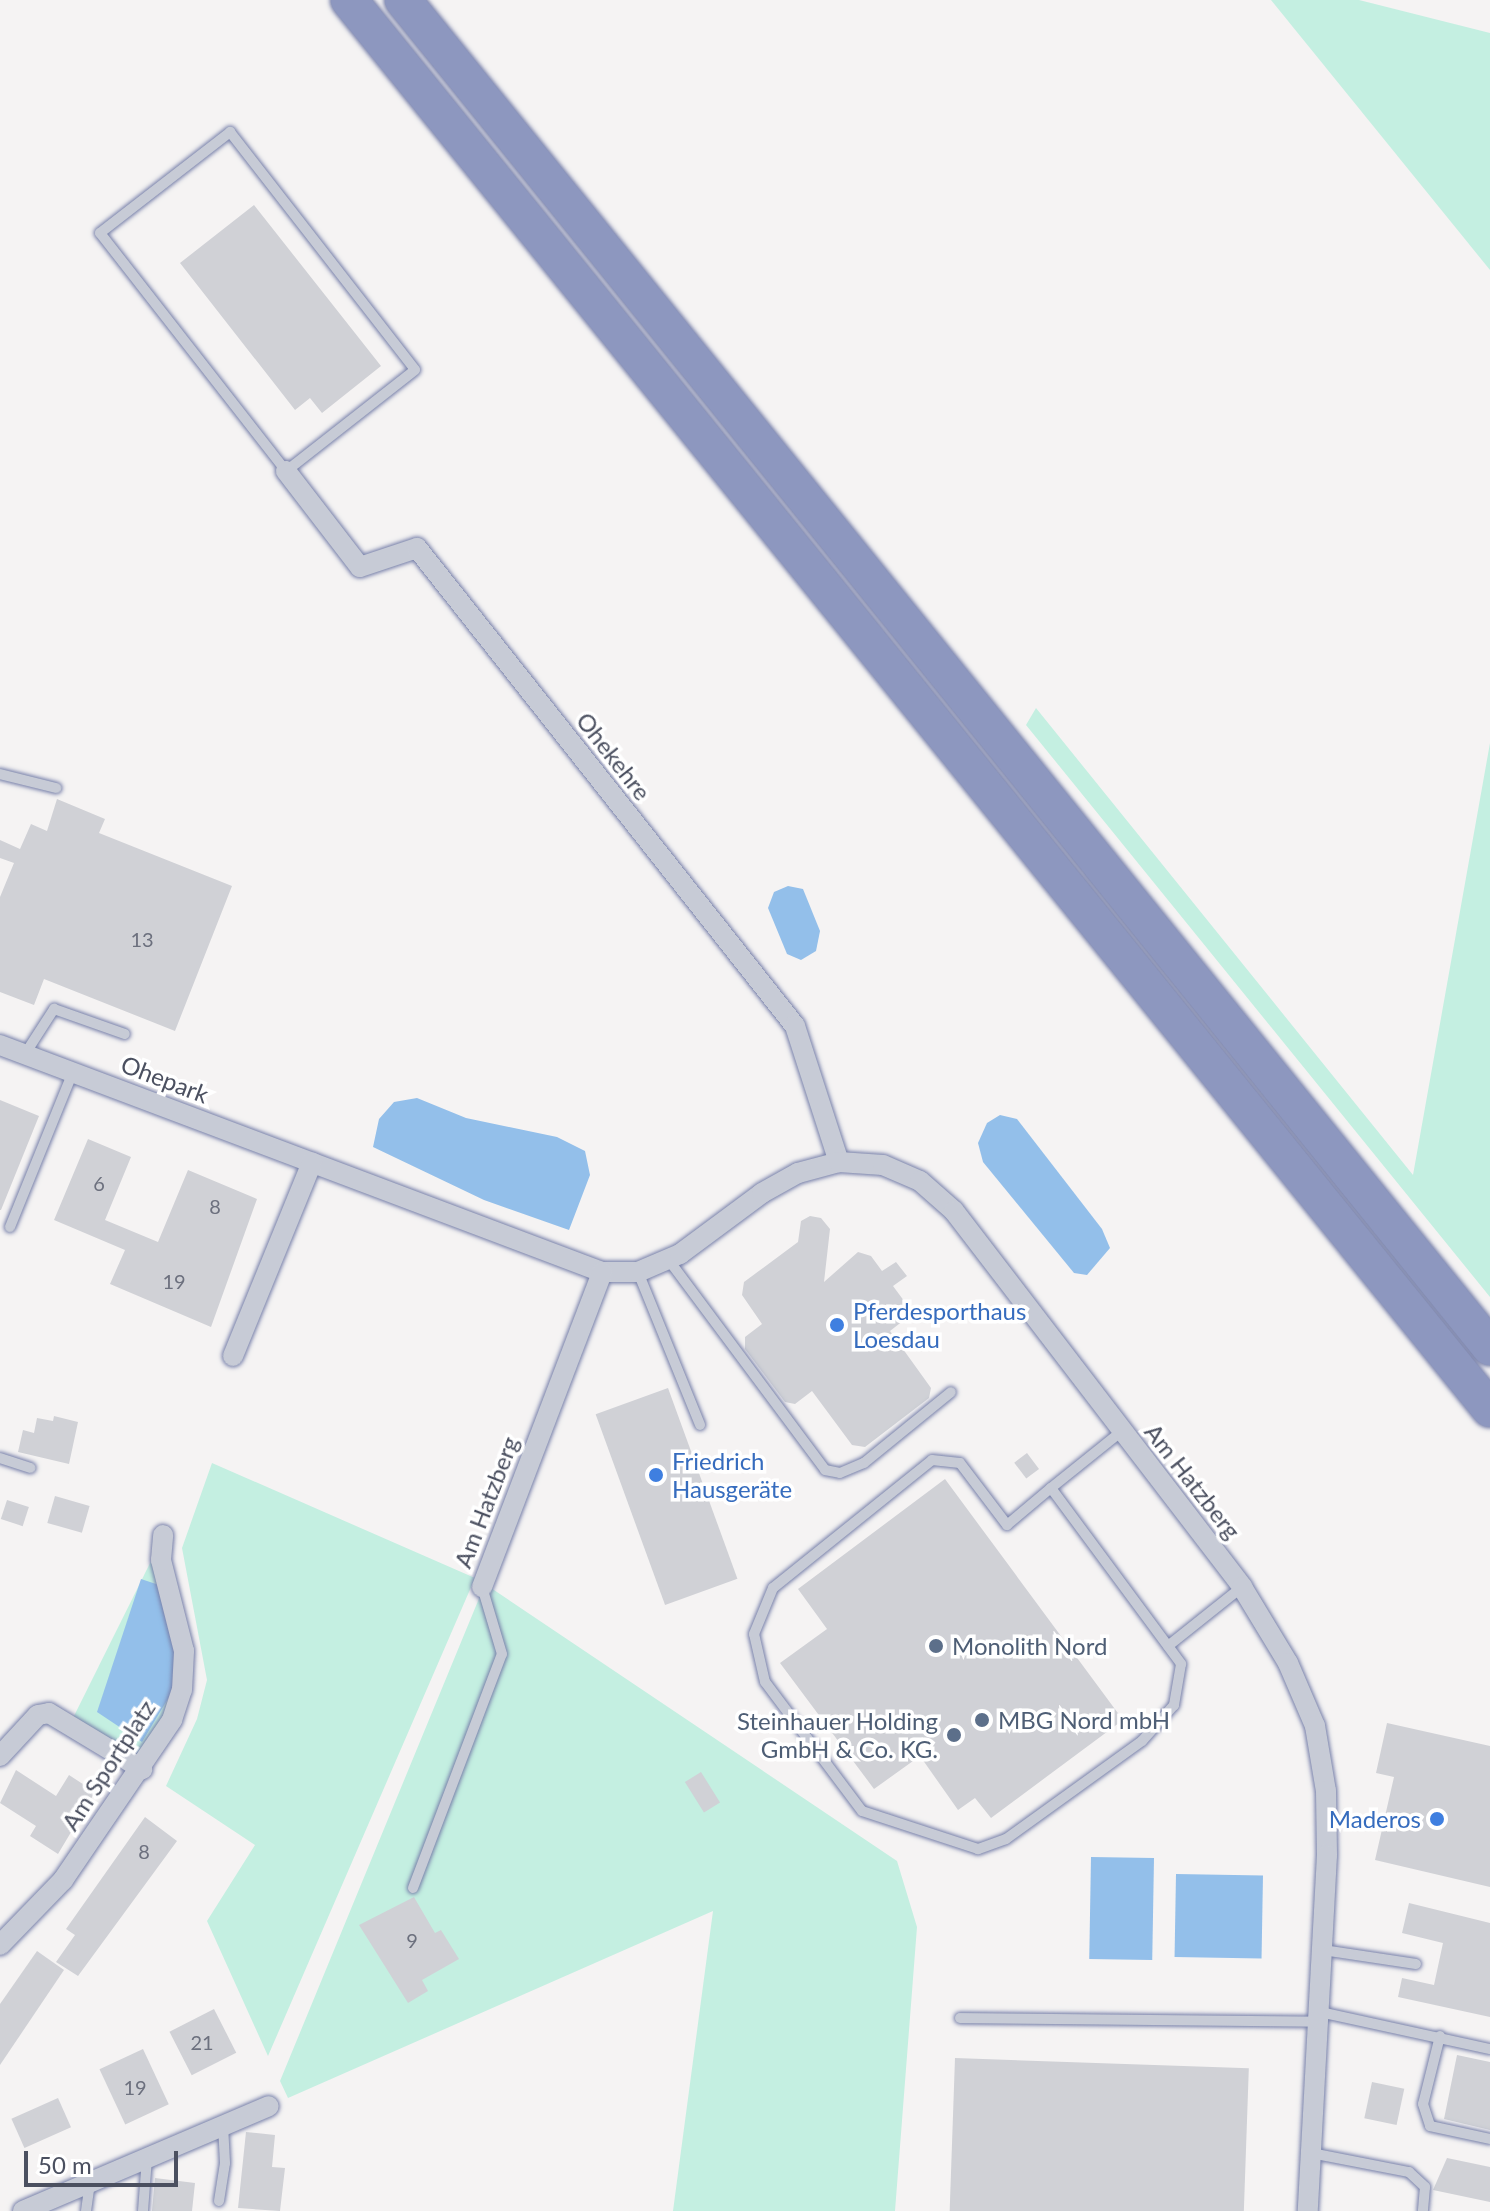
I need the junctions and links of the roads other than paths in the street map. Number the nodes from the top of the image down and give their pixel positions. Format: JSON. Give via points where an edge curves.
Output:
{"nodes":[{"id":1,"x":349,"y":0,"type":"edge"},
{"id":2,"x":403,"y":0,"type":"edge"},
{"id":3,"x":286,"y":471,"type":"junction"},
{"id":4,"x":0,"y":774,"type":"edge"},
{"id":5,"x":56,"y":788,"type":"dead end"},
{"id":6,"x":125,"y":1034,"type":"dead end"},
{"id":7,"x":0,"y":1045,"type":"edge"},
{"id":8,"x":25,"y":1054,"type":"junction"},
{"id":9,"x":73,"y":1072,"type":"junction"},
{"id":10,"x":312,"y":1162,"type":"junction"},
{"id":11,"x":839,"y":1162,"type":"junction"},
{"id":12,"x":10,"y":1227,"type":"dead end"},
{"id":13,"x":668,"y":1259,"type":"junction"},
{"id":14,"x":602,"y":1272,"type":"junction"},
{"id":15,"x":638,"y":1272,"type":"junction"},
{"id":16,"x":1490,"y":1347,"type":"edge"},
{"id":17,"x":233,"y":1356,"type":"dead end"},
{"id":18,"x":951,"y":1392,"type":"dead end"},
{"id":19,"x":1490,"y":1409,"type":"edge"},
{"id":20,"x":700,"y":1425,"type":"dead end"},
{"id":21,"x":1122,"y":1431,"type":"junction"},
{"id":22,"x":0,"y":1458,"type":"edge"},
{"id":23,"x":30,"y":1468,"type":"dead end"},
{"id":24,"x":1051,"y":1488,"type":"junction"},
{"id":25,"x":163,"y":1535,"type":"dead end"},
{"id":26,"x":482,"y":1587,"type":"joint"},
{"id":27,"x":1242,"y":1587,"type":"junction"},
{"id":28,"x":1168,"y":1646,"type":"junction"},
{"id":29,"x":0,"y":1756,"type":"edge"},
{"id":30,"x":142,"y":1769,"type":"junction"},
{"id":31,"x":413,"y":1888,"type":"dead end"},
{"id":32,"x":0,"y":1945,"type":"edge"},
{"id":33,"x":1323,"y":1950,"type":"junction"},
{"id":34,"x":1416,"y":1964,"type":"dead end"},
{"id":35,"x":1320,"y":2017,"type":"junction"},
{"id":36,"x":960,"y":2018,"type":"dead end"},
{"id":37,"x":1440,"y":2036,"type":"junction"},
{"id":38,"x":1490,"y":2049,"type":"edge"},
{"id":39,"x":269,"y":2106,"type":"dead end"},
{"id":40,"x":223,"y":2126,"type":"junction"},
{"id":41,"x":1490,"y":2139,"type":"edge"},
{"id":42,"x":1311,"y":2153,"type":"junction"},
{"id":43,"x":147,"y":2158,"type":"junction"},
{"id":44,"x":90,"y":2183,"type":"junction"},
{"id":45,"x":219,"y":2201,"type":"dead end"},
{"id":46,"x":23,"y":2211,"type":"edge"},
{"id":47,"x":86,"y":2211,"type":"edge"},
{"id":48,"x":143,"y":2211,"type":"edge"},
{"id":49,"x":1308,"y":2211,"type":"edge"},
{"id":50,"x":1423,"y":2211,"type":"edge"}],
"edges":[{"from":1,"to":19,"type":"highway"},
{"from":2,"to":16,"type":"highway"},
{"from":3,"to":3,"type":"lane","via":[[100,233],[230,132],[415,370]]},
{"from":3,"to":11,"type":"street","name":"Ohekehre","via":[[360,567],[417,548],[795,1026]]},
{"from":4,"to":5,"type":"lane"},
{"from":6,"to":8,"type":"lane","via":[[54,1009]]},
{"from":7,"to":8,"type":"street","name":"Ohepark"},
{"from":8,"to":9,"type":"street","name":"Ohepark"},
{"from":9,"to":10,"type":"street","name":"Ohepark"},
{"from":9,"to":12,"type":"lane"},
{"from":10,"to":14,"type":"street","name":"Am Hatzberg"},
{"from":10,"to":17,"type":"street"},
{"from":11,"to":13,"type":"street","name":"Am Hatzberg","via":[[798,1173],[762,1193]]},
{"from":11,"to":21,"type":"street","name":"Am Hatzberg","via":[[883,1165],[920,1181],[954,1211]]},
{"from":13,"to":15,"type":"street","name":"Am Hatzberg"},
{"from":13,"to":18,"type":"lane","via":[[825,1470],[840,1473],[864,1463]]},
{"from":14,"to":15,"type":"street","name":"Am Hatzberg"},
{"from":14,"to":26,"type":"street","name":"Am Hatzberg"},
{"from":15,"to":20,"type":"lane"},
{"from":21,"to":24,"type":"lane"},
{"from":21,"to":27,"type":"street","name":"Am Hatzberg"},
{"from":22,"to":23,"type":"lane"},
{"from":24,"to":28,"type":"lane"},
{"from":24,"to":28,"type":"lane","via":[[1007,1525],[960,1463],[932,1460],[773,1588],[754,1634],[765,1682],[862,1811],[978,1849],[1006,1839],[1142,1741],[1174,1705],[1181,1664]]},
{"from":25,"to":30,"type":"street","name":"Am Sportplatz","via":[[161,1560],[184,1651],[182,1690],[172,1720]]},
{"from":26,"to":31,"type":"lane","name":"Am Hatzberg","via":[[502,1654]]},
{"from":27,"to":28,"type":"lane"},
{"from":27,"to":33,"type":"street","name":"Am Hatzberg","via":[[1288,1663],[1320,1750],[1327,1823]]},
{"from":29,"to":30,"type":"street","via":[[38,1715],[49,1713]]},
{"from":30,"to":32,"type":"street","name":"Am Sportplatz","via":[[63,1880]]},
{"from":33,"to":34,"type":"lane"},
{"from":33,"to":35,"type":"street","name":"Am Hatzberg"},
{"from":35,"to":36,"type":"lane"},
{"from":35,"to":37,"type":"lane"},
{"from":35,"to":42,"type":"street","name":"Am Hatzberg"},
{"from":37,"to":38,"type":"lane"},
{"from":37,"to":41,"type":"lane","via":[[1423,2104],[1430,2126]]},
{"from":39,"to":40,"type":"street"},
{"from":40,"to":43,"type":"street"},
{"from":40,"to":45,"type":"lane","via":[[226,2152]]},
{"from":42,"to":49,"type":"street","name":"Am Hatzberg"},
{"from":42,"to":50,"type":"lane","via":[[1409,2172],[1425,2187]]},
{"from":43,"to":44,"type":"street"},
{"from":43,"to":48,"type":"lane"},
{"from":44,"to":46,"type":"street"},
{"from":44,"to":47,"type":"lane"}]}
